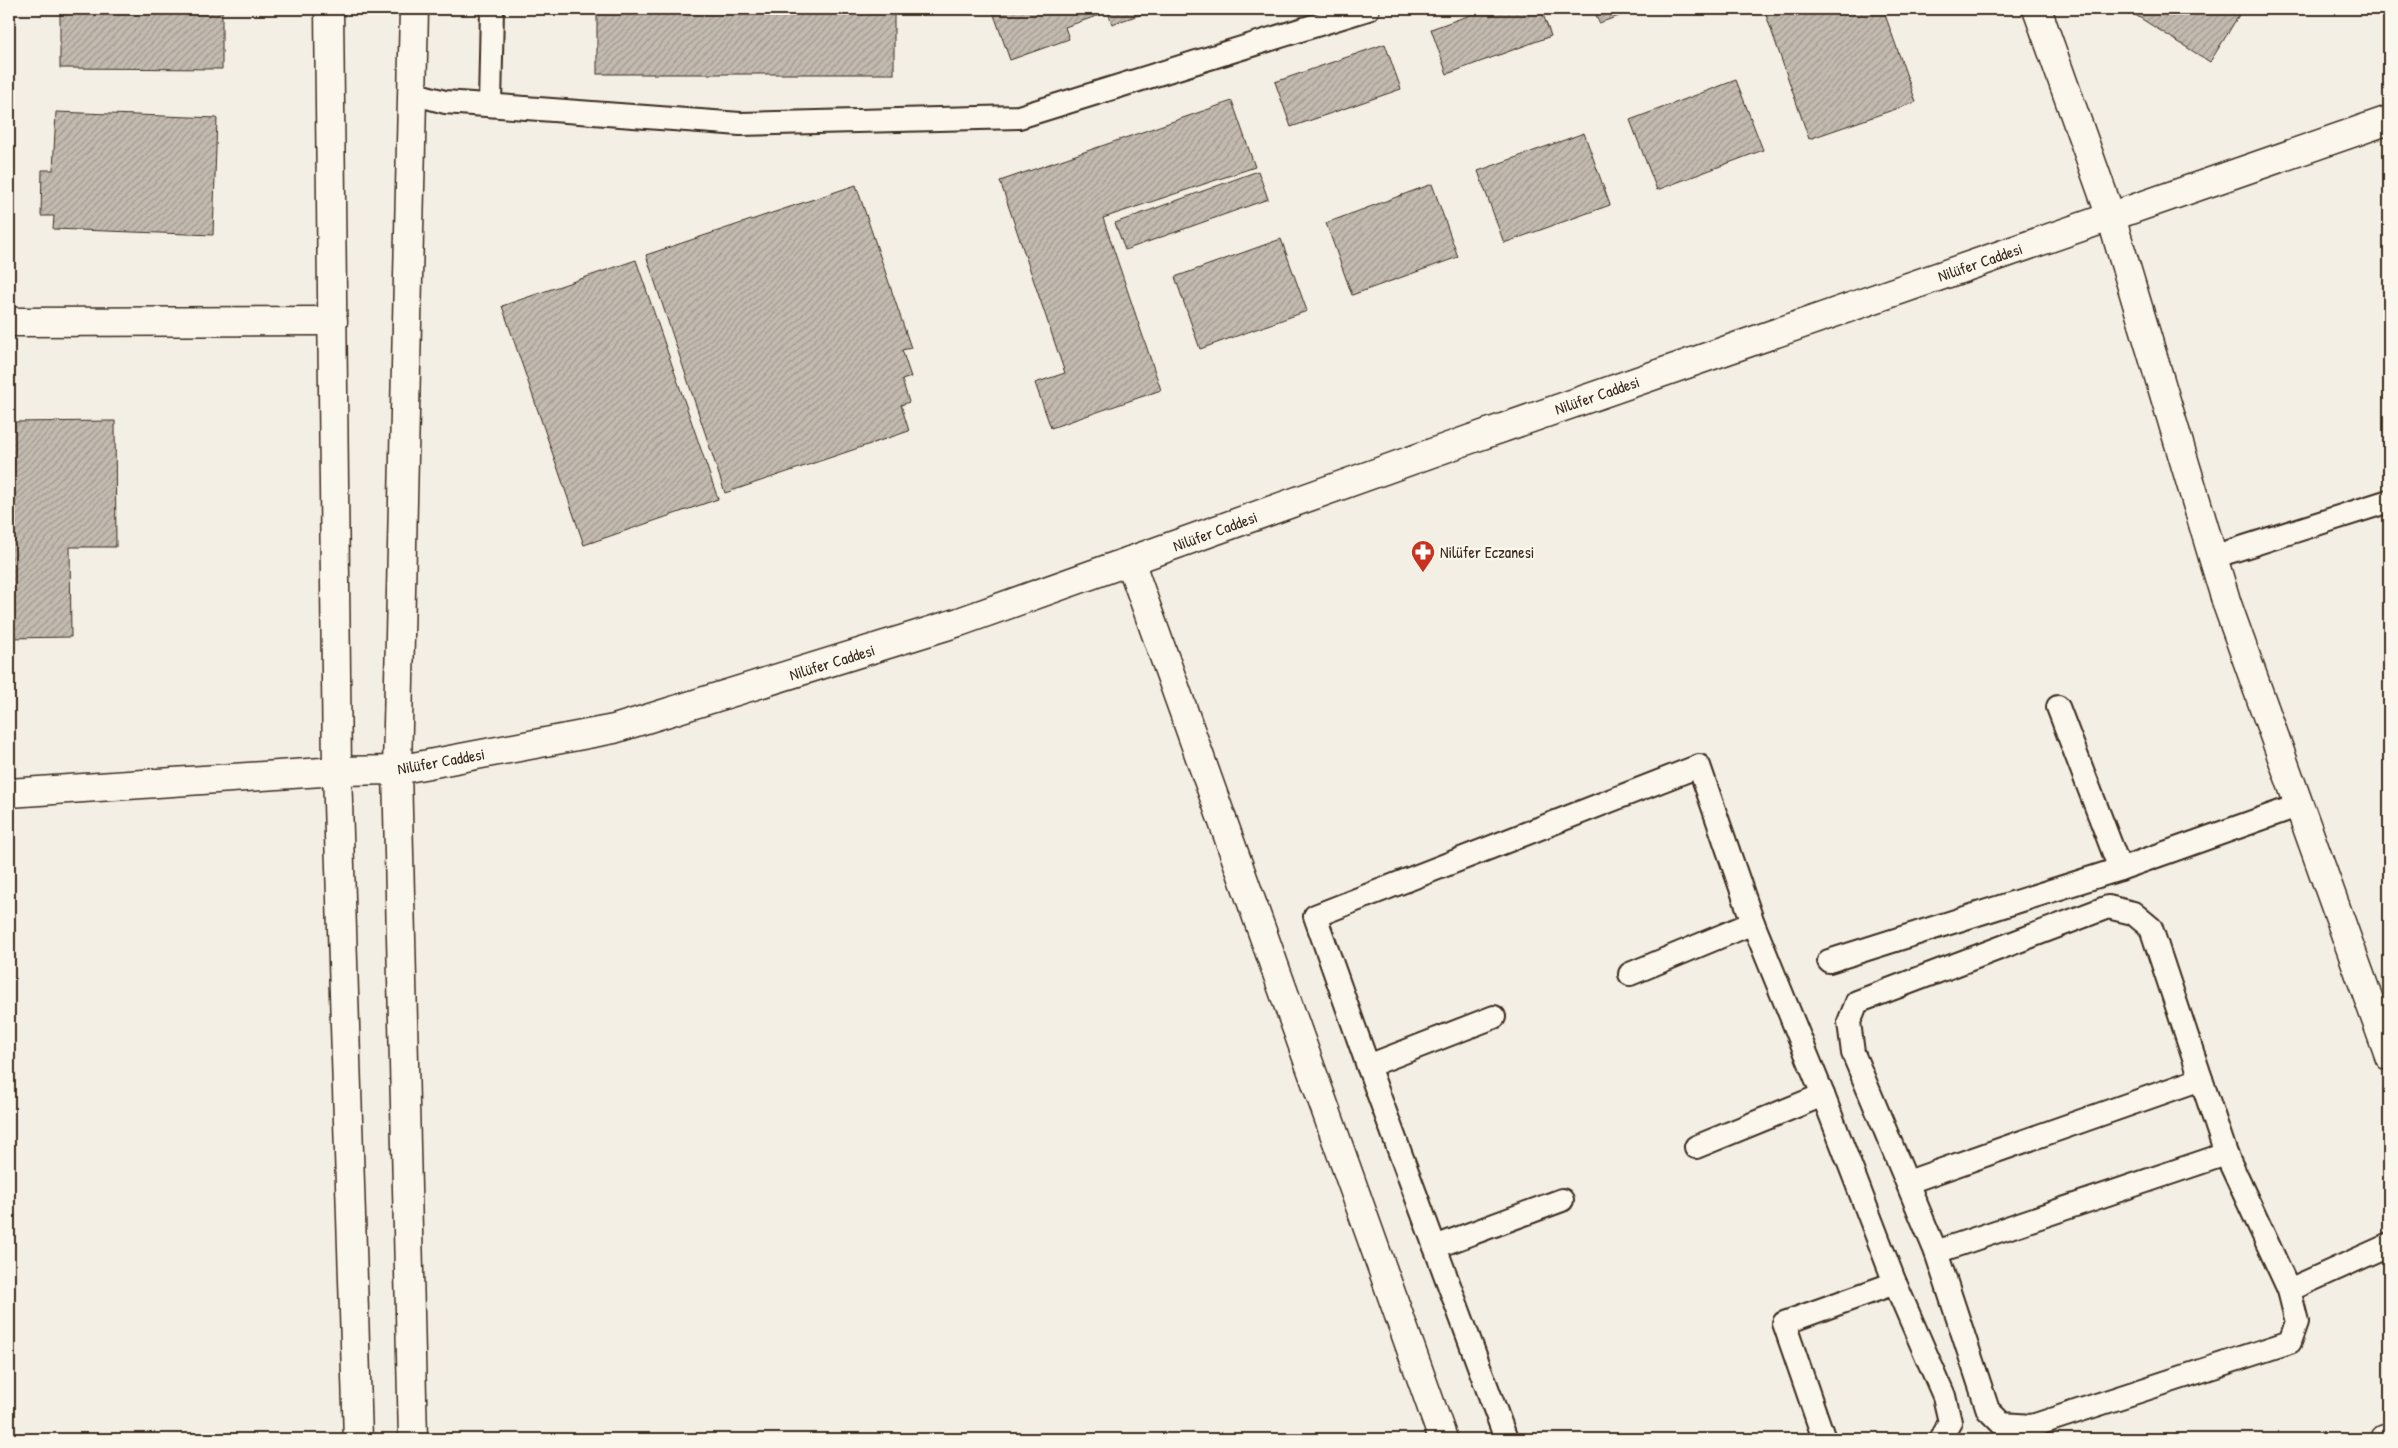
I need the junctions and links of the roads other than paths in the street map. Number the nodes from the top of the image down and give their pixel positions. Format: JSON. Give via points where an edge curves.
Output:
{"nodes":[{"id":1,"x":329,"y":9,"type":"edge"},
{"id":2,"x":414,"y":9,"type":"edge"},
{"id":3,"x":492,"y":9,"type":"edge"},
{"id":4,"x":1368,"y":9,"type":"edge"},
{"id":5,"x":2037,"y":9,"type":"edge"},
{"id":6,"x":412,"y":94,"type":"junction"},
{"id":7,"x":490,"y":105,"type":"junction"},
{"id":8,"x":2389,"y":120,"type":"edge"},
{"id":9,"x":2111,"y":217,"type":"junction"},
{"id":10,"x":333,"y":321,"type":"junction"},
{"id":11,"x":9,"y":322,"type":"edge"},
{"id":12,"x":2389,"y":501,"type":"edge"},
{"id":13,"x":2213,"y":557,"type":"junction"},
{"id":14,"x":1130,"y":561,"type":"junction"},
{"id":15,"x":2058,"y":708,"type":"dead end"},
{"id":16,"x":397,"y":770,"type":"junction"},
{"id":17,"x":337,"y":771,"type":"junction"},
{"id":18,"x":9,"y":793,"type":"edge"},
{"id":19,"x":2300,"y":805,"type":"junction"},
{"id":20,"x":2120,"y":869,"type":"junction"},
{"id":21,"x":1753,"y":923,"type":"junction"},
{"id":22,"x":1829,"y":961,"type":"dead end"},
{"id":23,"x":1630,"y":974,"type":"dead end"},
{"id":24,"x":1494,"y":1017,"type":"dead end"},
{"id":25,"x":2389,"y":1056,"type":"edge"},
{"id":26,"x":1368,"y":1066,"type":"junction"},
{"id":27,"x":2202,"y":1079,"type":"junction"},
{"id":28,"x":1823,"y":1094,"type":"junction"},
{"id":29,"x":1696,"y":1147,"type":"dead end"},
{"id":30,"x":2226,"y":1154,"type":"junction"},
{"id":31,"x":1908,"y":1182,"type":"junction"},
{"id":32,"x":1562,"y":1200,"type":"dead end"},
{"id":33,"x":2389,"y":1245,"type":"edge"},
{"id":34,"x":1435,"y":1247,"type":"junction"},
{"id":35,"x":1936,"y":1252,"type":"junction"},
{"id":36,"x":1895,"y":1283,"type":"junction"},
{"id":37,"x":2289,"y":1290,"type":"junction"},
{"id":38,"x":2389,"y":1438,"type":"edge"},
{"id":39,"x":358,"y":1439,"type":"edge"},
{"id":40,"x":413,"y":1439,"type":"edge"},
{"id":41,"x":1444,"y":1439,"type":"edge"},
{"id":42,"x":1506,"y":1439,"type":"edge"},
{"id":43,"x":1824,"y":1439,"type":"edge"},
{"id":44,"x":1940,"y":1439,"type":"edge"},
{"id":45,"x":2385,"y":1439,"type":"edge"}],
"edges":[{"from":1,"to":10,"type":"street"},
{"from":2,"to":6,"type":"street"},
{"from":3,"to":7,"type":"lane"},
{"from":4,"to":7,"type":"lane","via":[[1019,117],[740,124]]},
{"from":5,"to":9,"type":"street"},
{"from":6,"to":7,"type":"lane","via":[[445,102]]},
{"from":6,"to":16,"type":"street"},
{"from":8,"to":9,"type":"street","name":"Nilüfer Caddesi"},
{"from":9,"to":13,"type":"street"},
{"from":9,"to":14,"type":"street","name":"Nilüfer Caddesi"},
{"from":10,"to":11,"type":"street"},
{"from":10,"to":17,"type":"street"},
{"from":12,"to":13,"type":"lane"},
{"from":13,"to":19,"type":"street"},
{"from":14,"to":16,"type":"street","name":"Nilüfer Caddesi","via":[[959,622],[614,729]]},
{"from":14,"to":41,"type":"street"},
{"from":15,"to":20,"type":"lane"},
{"from":16,"to":17,"type":"street","name":"Nilüfer Caddesi"},
{"from":16,"to":40,"type":"street"},
{"from":17,"to":18,"type":"street","name":"Nilüfer Caddesi"},
{"from":17,"to":39,"type":"street"},
{"from":19,"to":20,"type":"lane"},
{"from":19,"to":25,"type":"street"},
{"from":20,"to":22,"type":"lane"},
{"from":21,"to":23,"type":"lane"},
{"from":21,"to":26,"type":"lane","via":[[1699,766],[1315,916]]},
{"from":21,"to":28,"type":"lane"},
{"from":24,"to":26,"type":"lane"},
{"from":26,"to":34,"type":"lane"},
{"from":27,"to":30,"type":"lane"},
{"from":27,"to":31,"type":"lane"},
{"from":27,"to":31,"type":"lane","via":[[2151,928],[2133,913],[2108,907],[1857,1002],[1849,1022],[1853,1052]]},
{"from":28,"to":29,"type":"lane"},
{"from":28,"to":36,"type":"lane"},
{"from":30,"to":35,"type":"lane"},
{"from":30,"to":37,"type":"lane"},
{"from":31,"to":35,"type":"lane"},
{"from":32,"to":34,"type":"lane"},
{"from":33,"to":37,"type":"lane"},
{"from":34,"to":42,"type":"lane"},
{"from":35,"to":37,"type":"lane","via":[[1988,1410],[2002,1424],[2032,1426],[2290,1342],[2298,1322]]},
{"from":36,"to":43,"type":"lane","via":[[1784,1323]]},
{"from":36,"to":44,"type":"lane","via":[[1944,1396],[1950,1422]]},
{"from":38,"to":45,"type":"street"}]}
